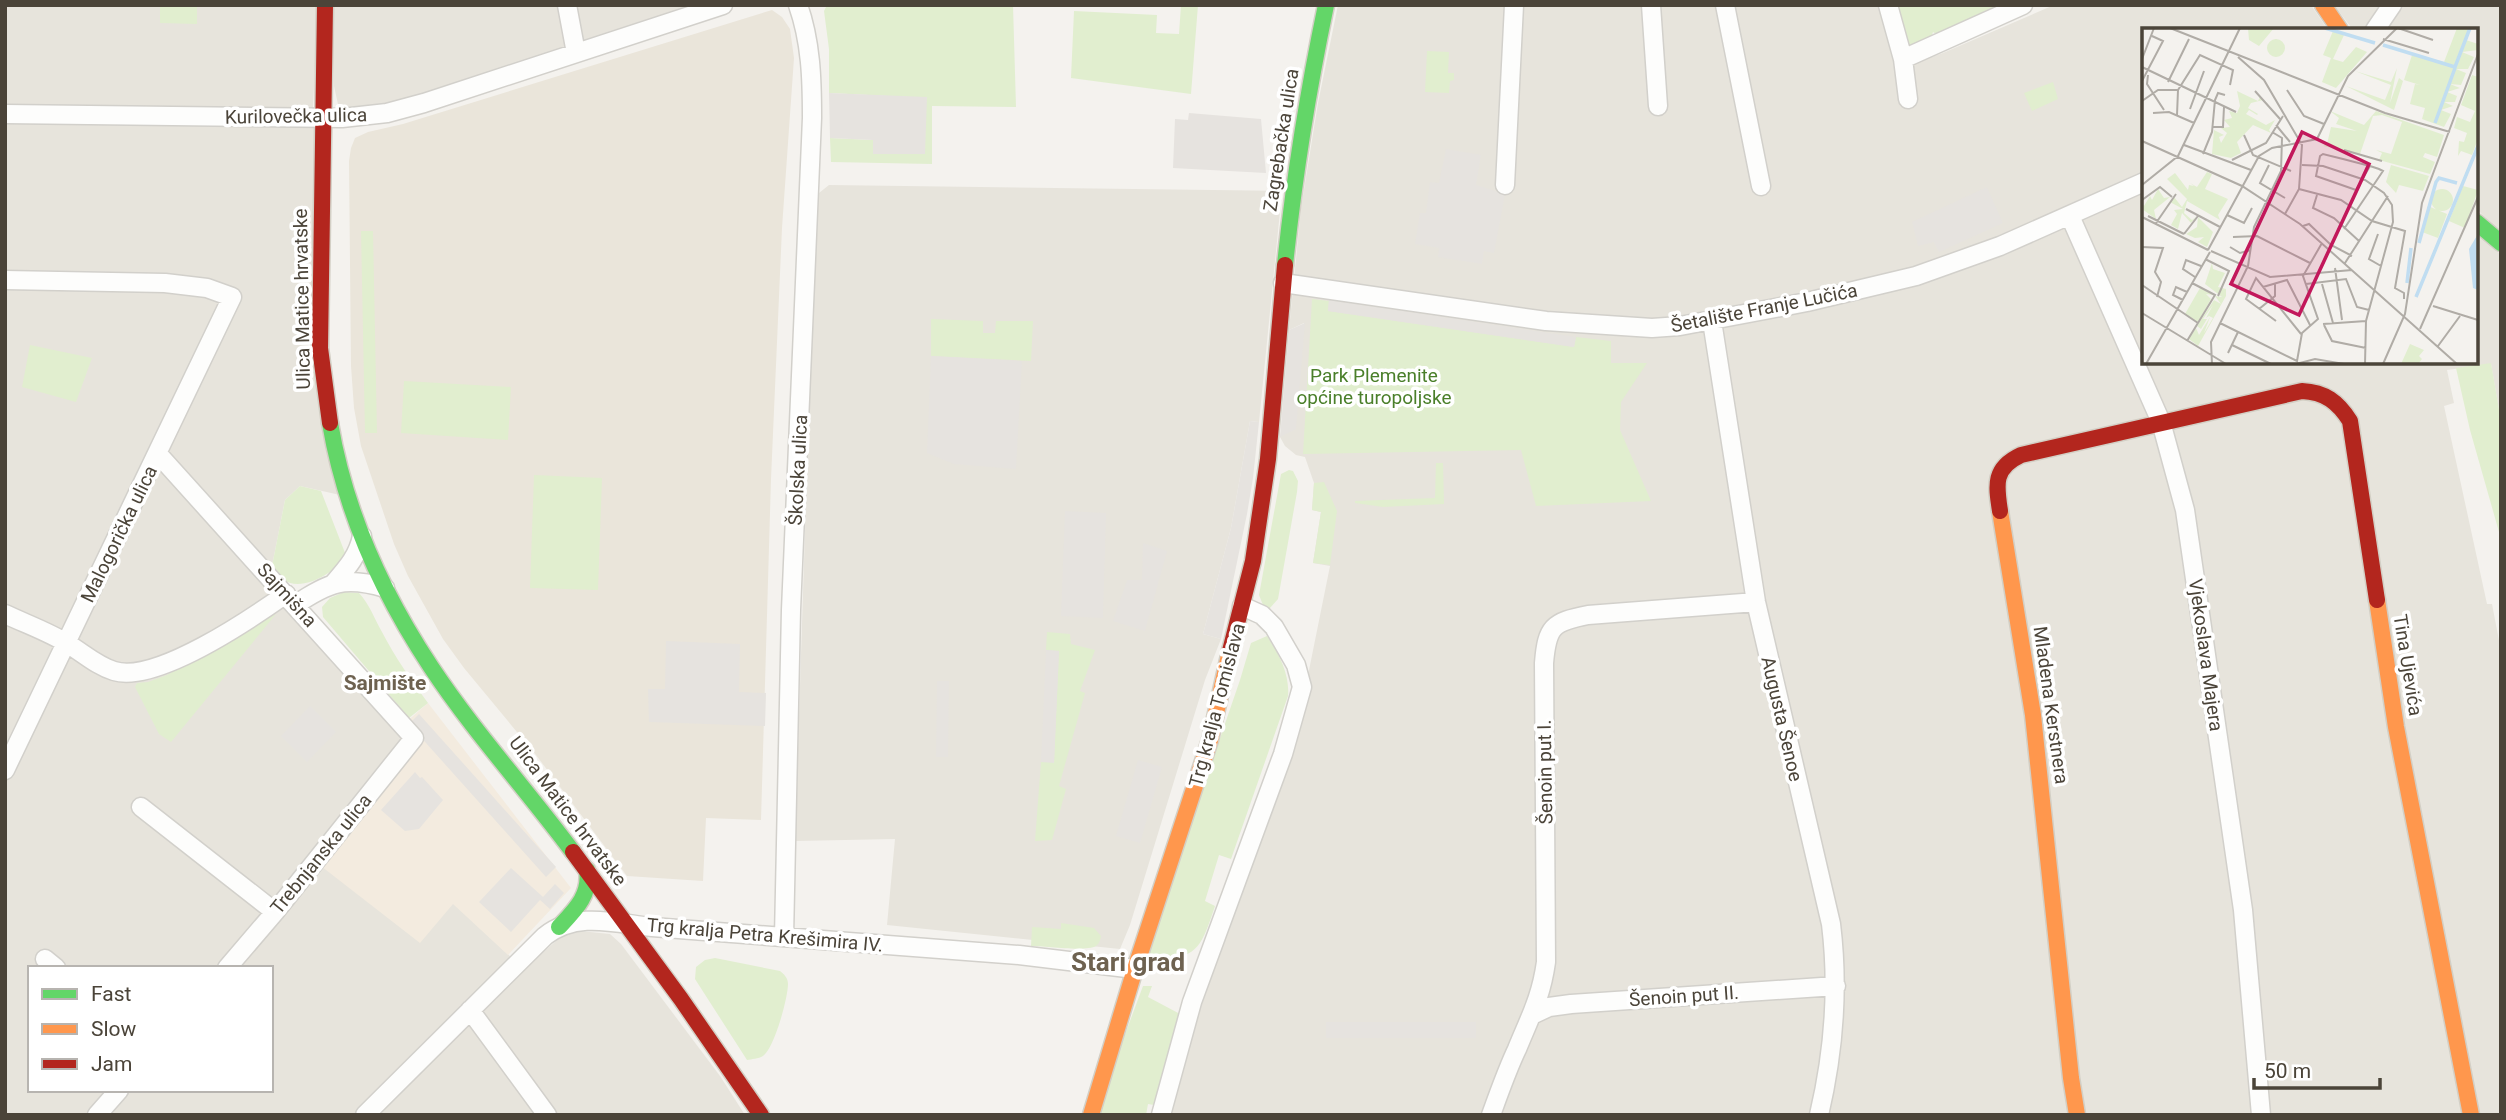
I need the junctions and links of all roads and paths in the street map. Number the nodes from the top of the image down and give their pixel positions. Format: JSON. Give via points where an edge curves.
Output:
{"nodes":[{"id":1,"x":325,"y":5,"type":"edge"},
{"id":2,"x":567,"y":5,"type":"edge"},
{"id":3,"x":723,"y":5,"type":"edge"},
{"id":4,"x":798,"y":5,"type":"edge"},
{"id":5,"x":1326,"y":5,"type":"edge"},
{"id":6,"x":1514,"y":5,"type":"edge"},
{"id":7,"x":1651,"y":5,"type":"edge"},
{"id":8,"x":1725,"y":5,"type":"edge"},
{"id":9,"x":1888,"y":5,"type":"edge"},
{"id":10,"x":2024,"y":5,"type":"edge"},
{"id":11,"x":2323,"y":5,"type":"edge"},
{"id":12,"x":2392,"y":5,"type":"edge"},
{"id":13,"x":2339,"y":28,"type":"edge"},
{"id":14,"x":2376,"y":28,"type":"edge"},
{"id":15,"x":576,"y":52,"type":"junction"},
{"id":16,"x":1903,"y":58,"type":"junction"},
{"id":17,"x":1908,"y":99,"type":"dead end"},
{"id":18,"x":1658,"y":106,"type":"dead end"},
{"id":19,"x":5,"y":114,"type":"edge"},
{"id":20,"x":323,"y":118,"type":"junction"},
{"id":21,"x":2142,"y":184,"type":"edge"},
{"id":22,"x":1505,"y":185,"type":"dead end"},
{"id":23,"x":1761,"y":186,"type":"dead end"},
{"id":24,"x":2070,"y":216,"type":"junction"},
{"id":25,"x":2478,"y":224,"type":"edge"},
{"id":26,"x":2501,"y":243,"type":"edge"},
{"id":27,"x":5,"y":280,"type":"edge"},
{"id":28,"x":1283,"y":283,"type":"junction"},
{"id":29,"x":1712,"y":321,"type":"junction"},
{"id":30,"x":2161,"y":422,"type":"junction"},
{"id":31,"x":158,"y":454,"type":"junction"},
{"id":32,"x":362,"y":536,"type":"junction"},
{"id":33,"x":334,"y":583,"type":"junction"},
{"id":34,"x":385,"y":588,"type":"junction"},
{"id":35,"x":291,"y":599,"type":"junction"},
{"id":36,"x":1756,"y":602,"type":"junction"},
{"id":37,"x":1242,"y":606,"type":"junction"},
{"id":38,"x":5,"y":614,"type":"edge"},
{"id":39,"x":67,"y":643,"type":"junction"},
{"id":40,"x":414,"y":738,"type":"joint"},
{"id":41,"x":5,"y":770,"type":"edge"},
{"id":42,"x":141,"y":807,"type":"dead end"},
{"id":43,"x":587,"y":870,"type":"junction"},
{"id":44,"x":275,"y":912,"type":"junction"},
{"id":45,"x":627,"y":924,"type":"junction"},
{"id":46,"x":559,"y":927,"type":"junction"},
{"id":47,"x":783,"y":937,"type":"junction"},
{"id":48,"x":229,"y":966,"type":"edge"},
{"id":49,"x":1135,"y":969,"type":"junction"},
{"id":50,"x":1836,"y":986,"type":"junction"},
{"id":51,"x":470,"y":1010,"type":"junction"},
{"id":52,"x":1534,"y":1014,"type":"junction"},
{"id":53,"x":117,"y":1092,"type":"edge"},
{"id":54,"x":97,"y":1115,"type":"edge"},
{"id":55,"x":365,"y":1115,"type":"edge"},
{"id":56,"x":547,"y":1115,"type":"edge"},
{"id":57,"x":761,"y":1115,"type":"edge"},
{"id":58,"x":1091,"y":1115,"type":"edge"},
{"id":59,"x":1161,"y":1115,"type":"edge"},
{"id":60,"x":1490,"y":1115,"type":"edge"},
{"id":61,"x":1819,"y":1115,"type":"edge"},
{"id":62,"x":2077,"y":1115,"type":"edge"},
{"id":63,"x":2261,"y":1115,"type":"edge"},
{"id":64,"x":2471,"y":1115,"type":"edge"}],
"edges":[{"from":1,"to":20,"type":"main road","name":"Ulica Matice hrvatske"},
{"from":2,"to":15,"type":"street"},
{"from":3,"to":15,"type":"street","name":"Kurilovečka ulica"},
{"from":4,"to":47,"type":"street","name":"Školska ulica","via":[[812,79]]},
{"from":5,"to":28,"type":"main road","name":"Zagrebačka ulica","via":[[1294,180]]},
{"from":6,"to":22,"type":"street"},
{"from":7,"to":18,"type":"street"},
{"from":8,"to":23,"type":"street"},
{"from":9,"to":16,"type":"street"},
{"from":10,"to":16,"type":"street"},
{"from":11,"to":13,"type":"main road"},
{"from":12,"to":14,"type":"street"},
{"from":15,"to":20,"type":"street","name":"Kurilovečka ulica","via":[[387,113]]},
{"from":16,"to":17,"type":"street"},
{"from":19,"to":20,"type":"street","name":"Kurilovečka ulica"},
{"from":20,"to":32,"type":"main road","name":"Ulica Matice hrvatske","via":[[323,386],[339,468]]},
{"from":21,"to":24,"type":"street","name":"Šetalište Franje Lučića"},
{"from":24,"to":29,"type":"street","name":"Šetalište Franje Lučića","via":[[1908,278]]},
{"from":24,"to":30,"type":"street","name":"Vjekoslava Majera"},
{"from":25,"to":26,"type":"main road"},
{"from":27,"to":31,"type":"street","name":"Malogorička ulica","via":[[165,283],[207,288],[232,297]]},
{"from":28,"to":29,"type":"street","name":"Šetalište Franje Lučića","via":[[1593,326],[1652,328]]},
{"from":28,"to":37,"type":"main road","name":"Trg kralja Tomislava","via":[[1268,459]]},
{"from":29,"to":36,"type":"street","name":"Augusta Šenoe"},
{"from":30,"to":62,"type":"main road","name":"Mladena Kerstnera","via":[[2015,457],[1999,472],[1997,485],[2034,729]]},
{"from":30,"to":63,"type":"street","name":"Vjekoslava Majera","via":[[2185,510],[2231,824]]},
{"from":30,"to":64,"type":"main road","name":"Tina Ujevića","via":[[2302,391],[2333,399],[2350,421],[2396,727]]},
{"from":31,"to":35,"type":"street","name":"Sajmišna"},
{"from":31,"to":39,"type":"street","name":"Malogorička ulica"},
{"from":32,"to":33,"type":"street","via":[[352,562]]},
{"from":32,"to":34,"type":"main road","name":"Ulica Matice hrvatske"},
{"from":33,"to":34,"type":"street","via":[[350,580]]},
{"from":33,"to":35,"type":"street"},
{"from":34,"to":43,"type":"main road","name":"Ulica Matice hrvatske","via":[[431,667]]},
{"from":35,"to":39,"type":"street","via":[[148,670],[116,672]]},
{"from":35,"to":40,"type":"street","name":"Sajmišna"},
{"from":36,"to":50,"type":"street","name":"Augusta Šenoe","via":[[1831,924]]},
{"from":36,"to":52,"type":"street","name":"Šenoin put I.","via":[[1588,615],[1551,629],[1544,663],[1546,962]]},
{"from":37,"to":49,"type":"main road","name":"Trg kralja Tomislava","via":[[1210,740]]},
{"from":37,"to":59,"type":"street","name":"Trg kralja Tomislava","via":[[1274,627],[1300,677],[1300,701],[1192,1002]]},
{"from":38,"to":39,"type":"street"},
{"from":39,"to":41,"type":"street","name":"Malogorička ulica"},
{"from":40,"to":44,"type":"street","name":"Trebnjanska ulica"},
{"from":42,"to":44,"type":"street"},
{"from":43,"to":45,"type":"main road","name":"Ulica Matice hrvatske"},
{"from":43,"to":46,"type":"main road","via":[[587,892]]},
{"from":44,"to":48,"type":"street","name":"Trebnjanska ulica"},
{"from":45,"to":46,"type":"street","via":[[584,920]]},
{"from":45,"to":47,"type":"street","name":"Trg kralja Petra Krešimira IV."},
{"from":45,"to":57,"type":"main road","name":"Trg kralja Petra Krešimira IV."},
{"from":46,"to":51,"type":"street"},
{"from":47,"to":49,"type":"street","name":"Trg kralja Petra Krešimira IV."},
{"from":49,"to":58,"type":"main road","name":"Trg kralja Tomislava"},
{"from":50,"to":52,"type":"street","name":"Šenoin put II.","via":[[1571,1004]]},
{"from":50,"to":61,"type":"street","name":"Augusta Šenoe"},
{"from":51,"to":55,"type":"street"},
{"from":51,"to":56,"type":"street"},
{"from":52,"to":60,"type":"street","name":"Šenoin put I."},
{"from":53,"to":54,"type":"street"}]}
